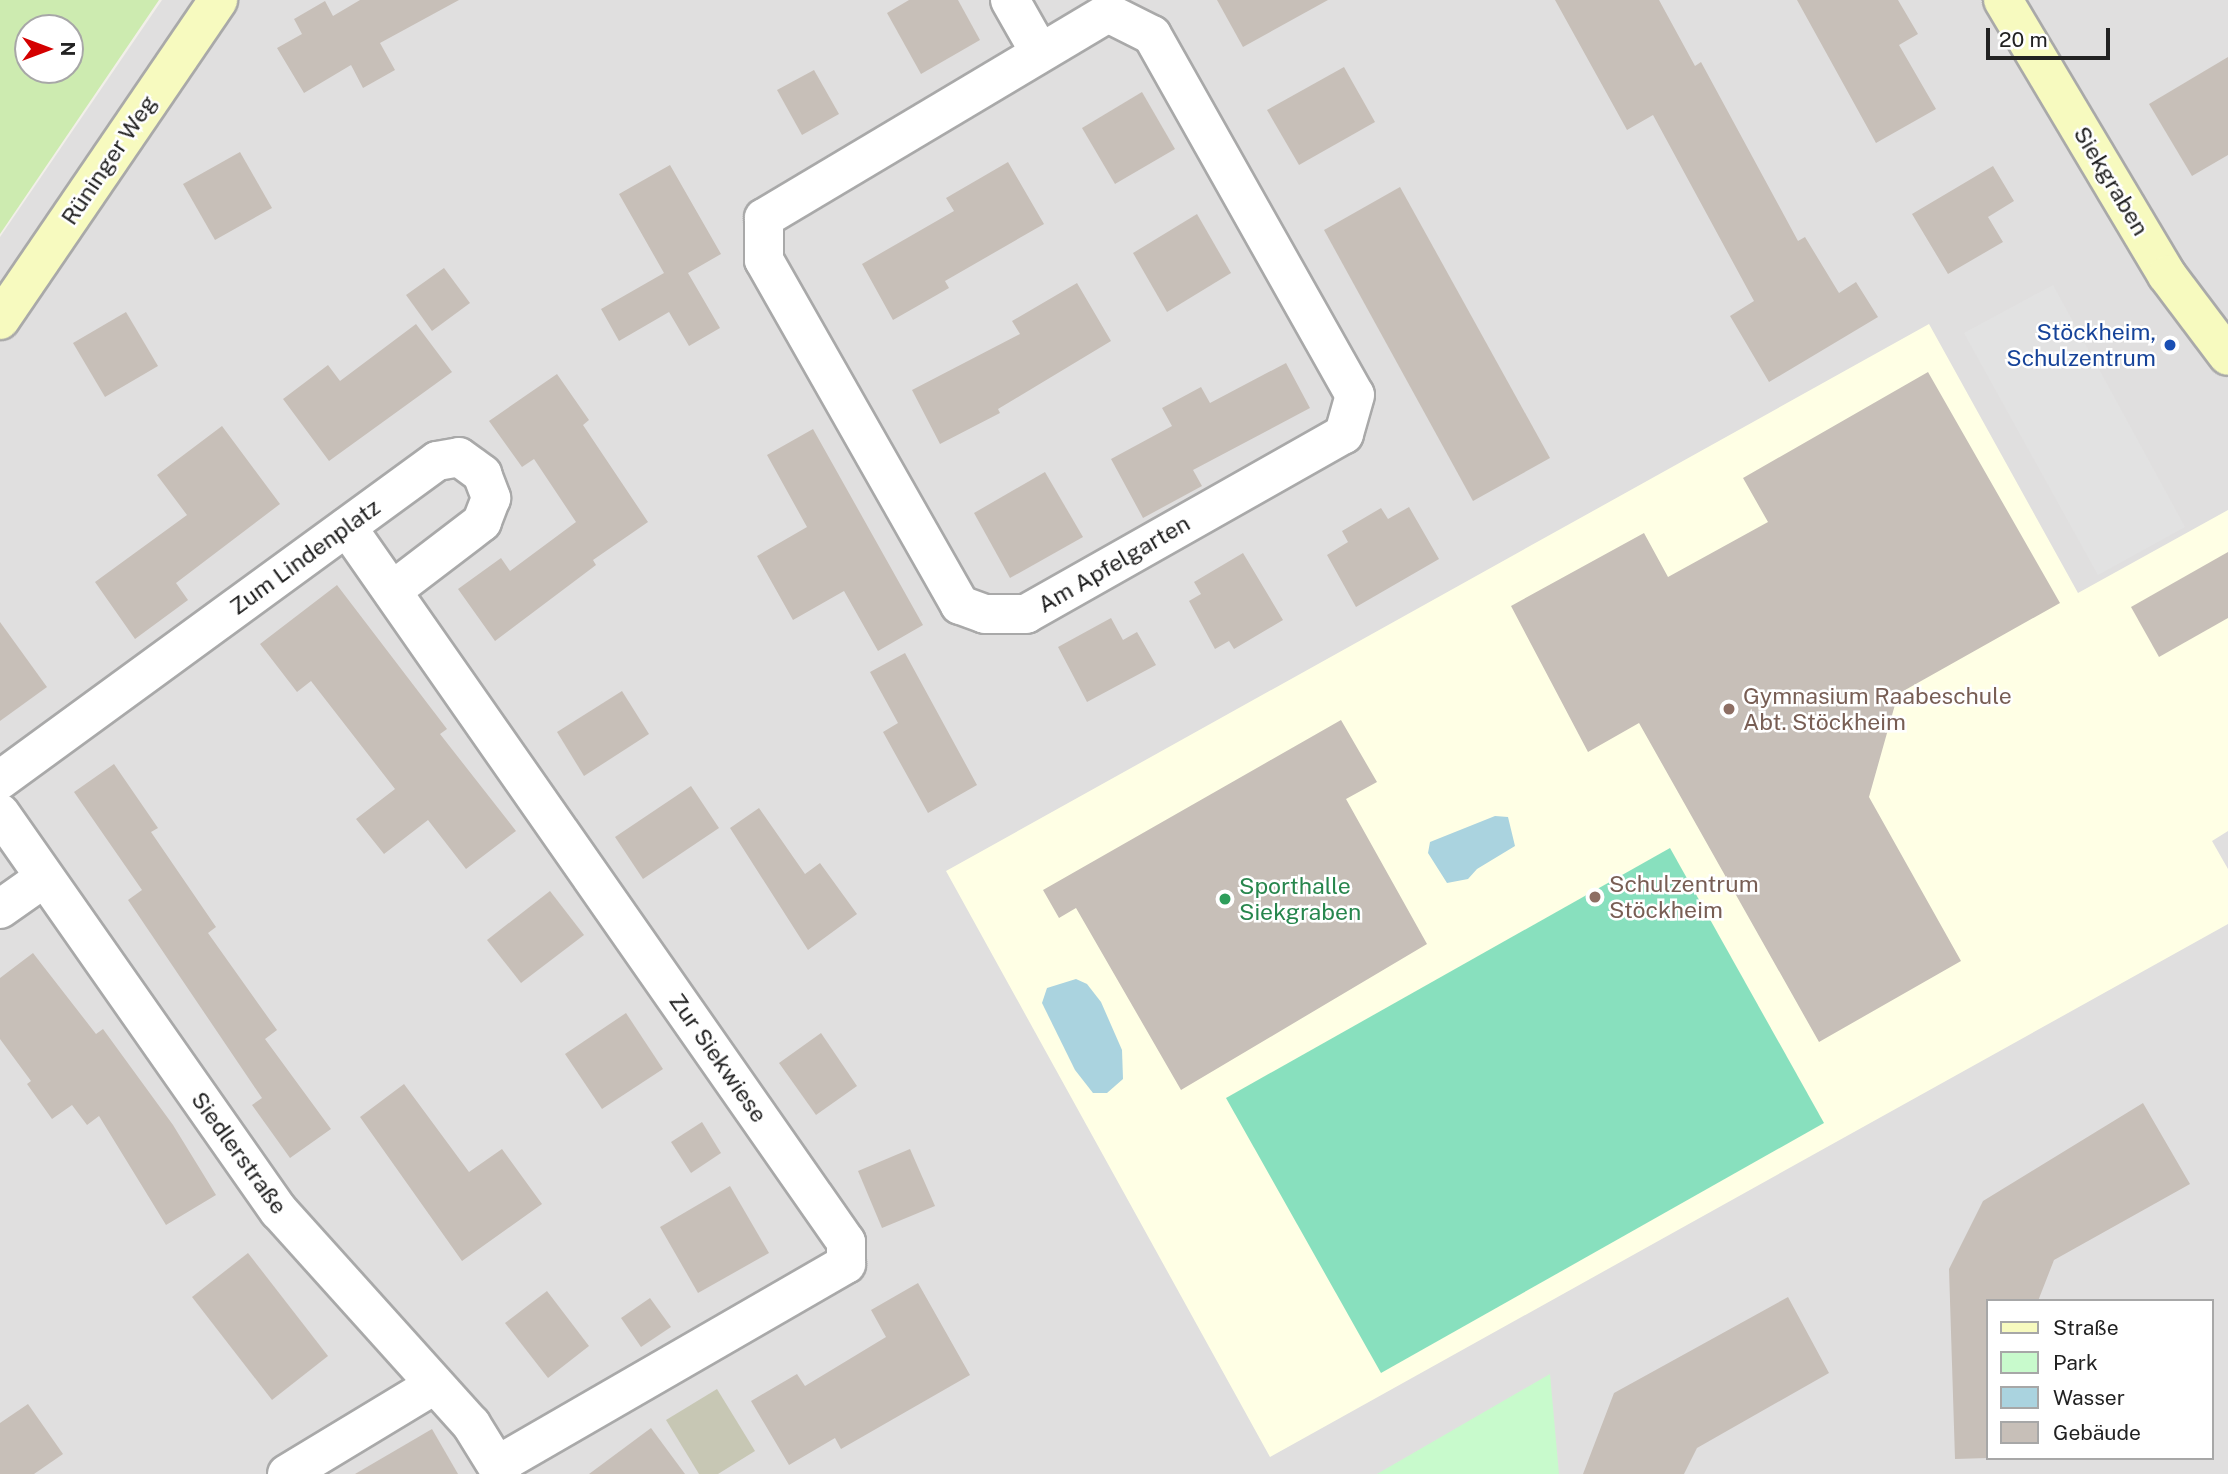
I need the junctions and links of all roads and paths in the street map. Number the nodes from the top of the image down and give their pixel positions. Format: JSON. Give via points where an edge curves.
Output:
{"nodes":[{"id":1,"x":218,"y":0,"type":"edge"},
{"id":2,"x":1010,"y":0,"type":"edge"},
{"id":3,"x":2003,"y":0,"type":"edge"},
{"id":4,"x":1039,"y":51,"type":"junction"},
{"id":5,"x":0,"y":320,"type":"edge"},
{"id":6,"x":2228,"y":356,"type":"edge"},
{"id":7,"x":347,"y":527,"type":"junction"},
{"id":8,"x":393,"y":590,"type":"junction"},
{"id":9,"x":0,"y":780,"type":"edge"},
{"id":10,"x":0,"y":813,"type":"edge"},
{"id":11,"x":44,"y":877,"type":"junction"},
{"id":12,"x":0,"y":909,"type":"edge"},
{"id":13,"x":434,"y":1385,"type":"junction"},
{"id":14,"x":500,"y":1470,"type":"edge"},
{"id":15,"x":287,"y":1474,"type":"edge"}],
"edges":[{"from":1,"to":5,"type":"street","name":"Rüninger Weg"},
{"from":2,"to":4,"type":"street"},
{"from":3,"to":6,"type":"street","name":"Siekgraben","via":[[2167,275]]},
{"from":4,"to":4,"type":"street","name":"Am Apfelgarten","via":[[1108,13],[1152,34],[1355,395],[1344,434],[1026,614],[985,614],[960,605],[764,260],[764,218]]},
{"from":7,"to":8,"type":"street","name":"Zur Siekwiese"},
{"from":7,"to":8,"type":"street","name":"Zum Lindenplatz","via":[[437,461],[459,457],[482,474],[491,498],[482,522]]},
{"from":7,"to":9,"type":"street","name":"Zum Lindenplatz"},
{"from":8,"to":14,"type":"street","name":"Zur Siekwiese","via":[[846,1242],[846,1264]]},
{"from":10,"to":11,"type":"street","name":"Siedlerstraße"},
{"from":11,"to":12,"type":"street"},
{"from":11,"to":13,"type":"street","name":"Siedlerstraße","via":[[279,1211]]},
{"from":13,"to":14,"type":"street","name":"Siedlerstraße","via":[[471,1424]]},
{"from":13,"to":15,"type":"street"}]}
